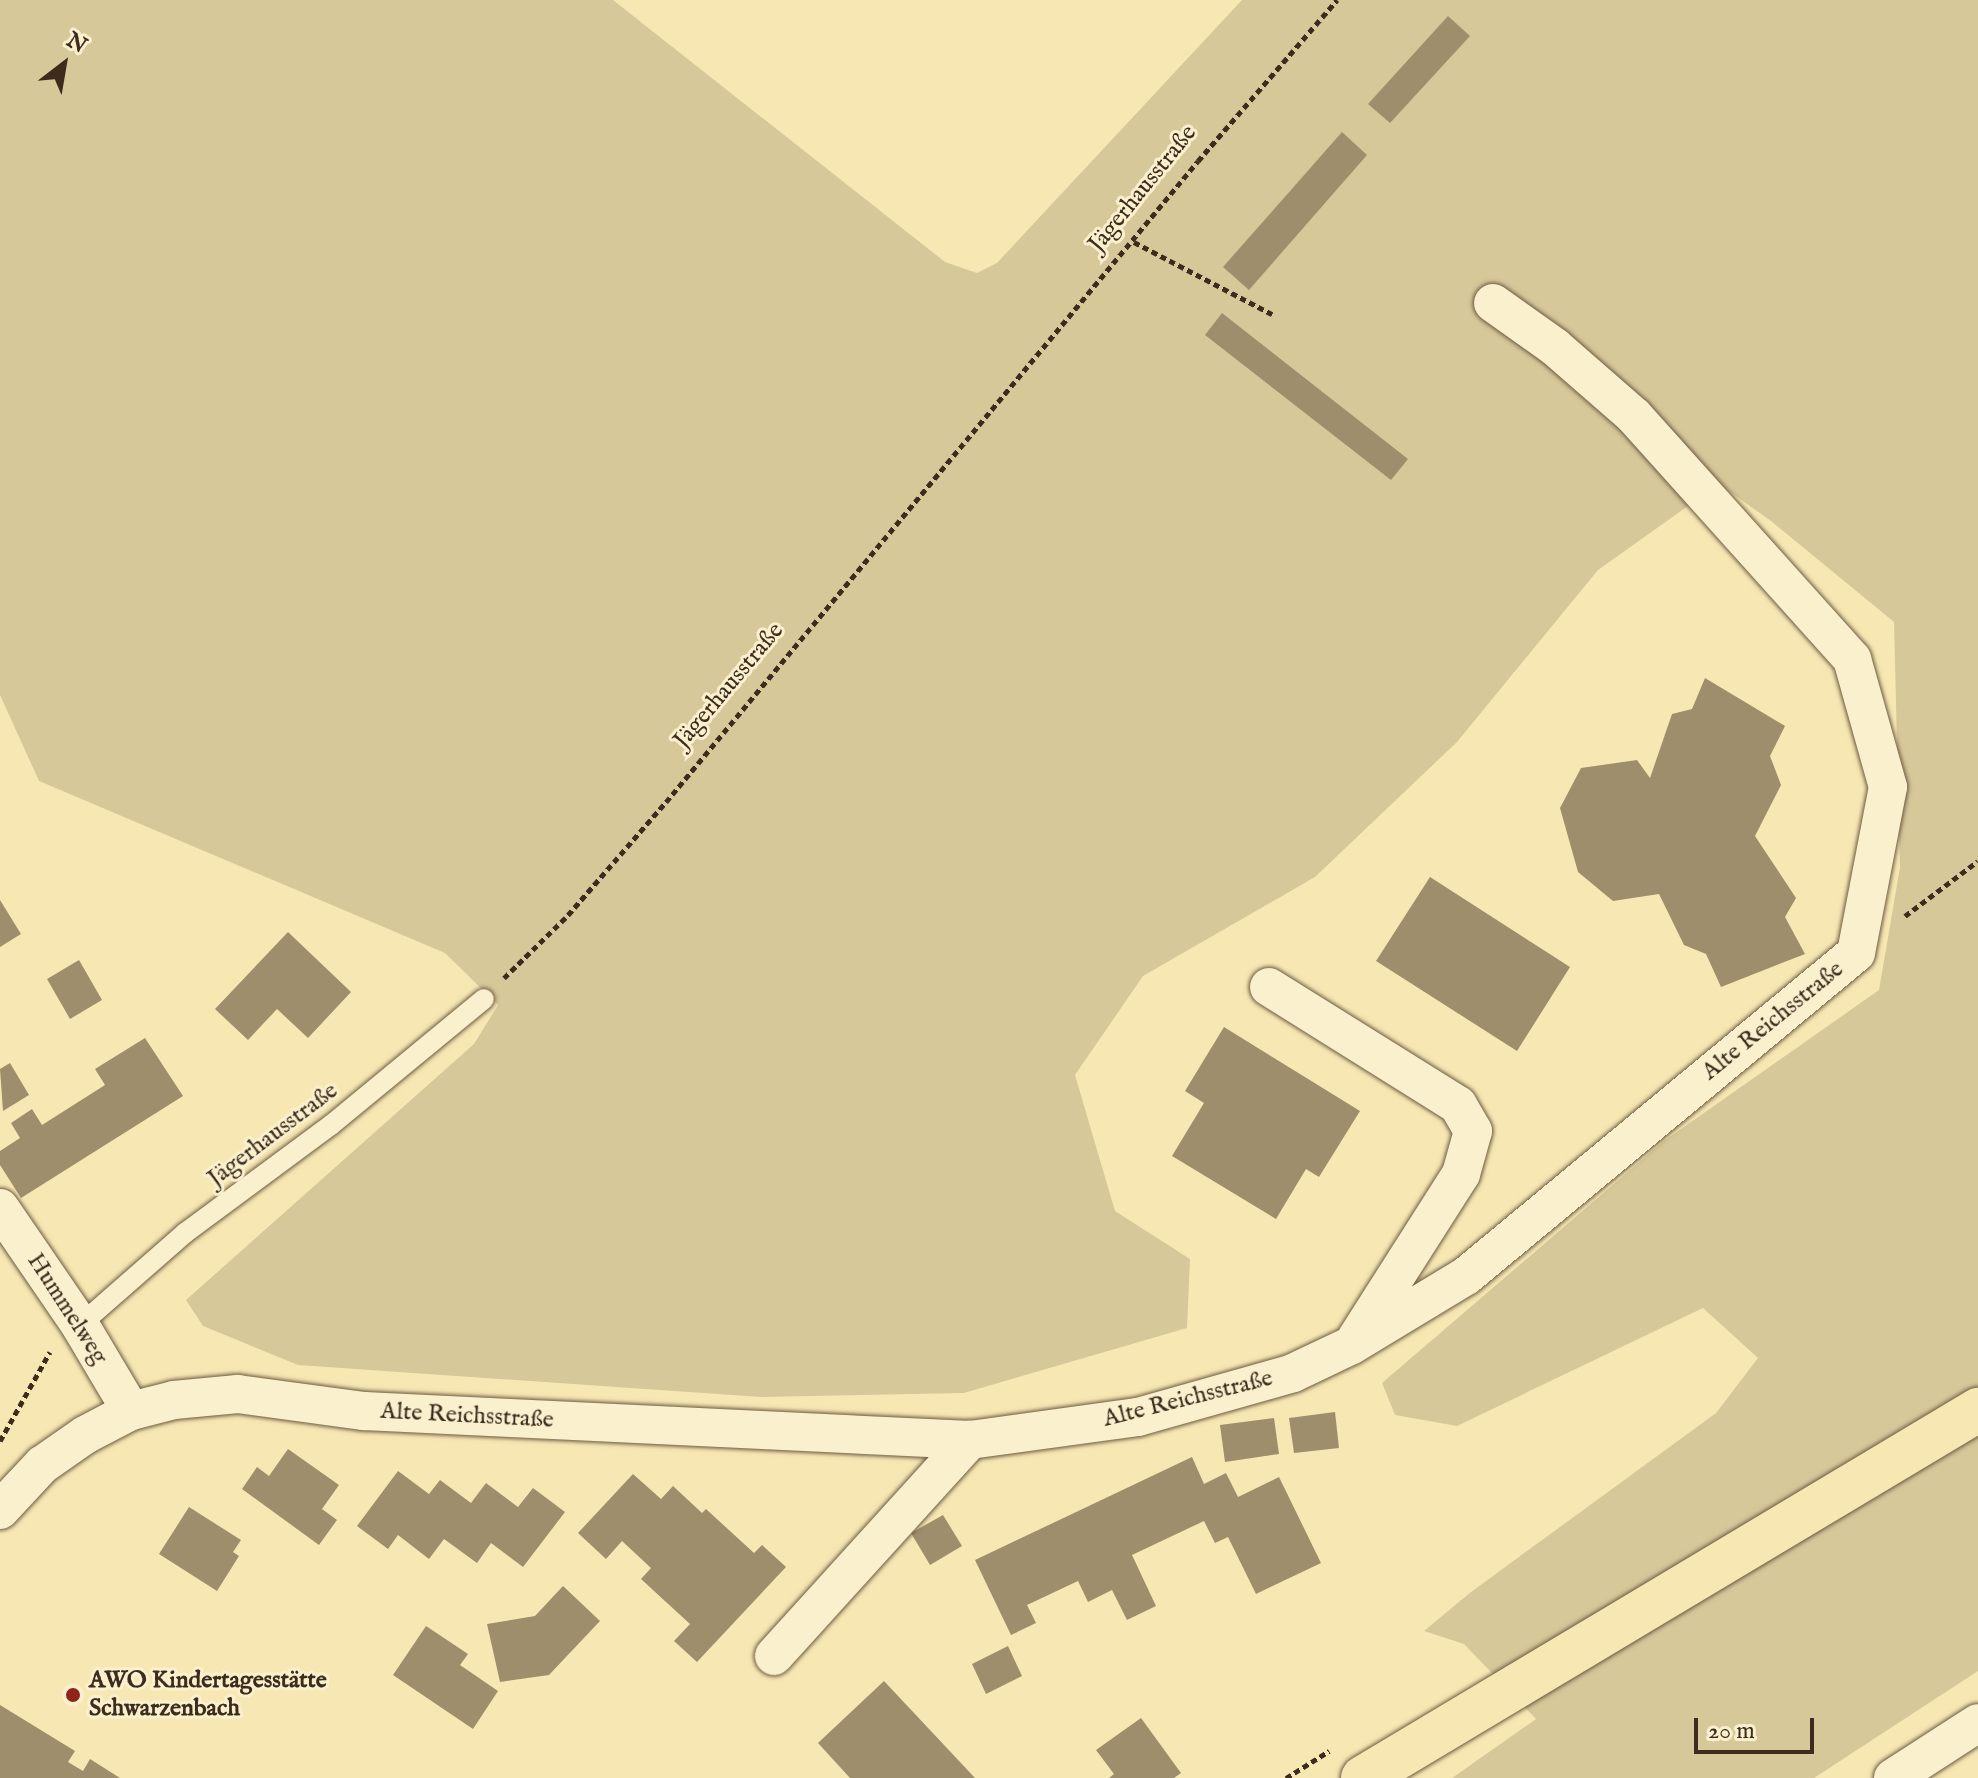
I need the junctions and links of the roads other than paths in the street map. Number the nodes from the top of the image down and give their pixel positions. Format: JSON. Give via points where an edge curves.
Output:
{"nodes":[{"id":1,"x":1493,"y":303,"type":"dead end"},
{"id":2,"x":1269,"y":987,"type":"dead end"},
{"id":3,"x":484,"y":999,"type":"road end"},
{"id":4,"x":0,"y":1208,"type":"edge"},
{"id":5,"x":80,"y":1325,"type":"junction"},
{"id":6,"x":1352,"y":1345,"type":"junction"},
{"id":7,"x":1978,"y":1410,"type":"edge"},
{"id":8,"x":131,"y":1411,"type":"junction"},
{"id":9,"x":970,"y":1440,"type":"junction"},
{"id":10,"x":0,"y":1510,"type":"edge"},
{"id":11,"x":774,"y":1656,"type":"dead end"},
{"id":12,"x":1978,"y":1723,"type":"edge"},
{"id":13,"x":1363,"y":1778,"type":"edge"},
{"id":14,"x":1893,"y":1778,"type":"edge"}],
"edges":[{"from":1,"to":6,"type":"street","name":"Alte Reichsstraße","via":[[1555,347],[1634,416],[1852,659],[1888,787],[1856,953],[1466,1276]]},
{"from":2,"to":6,"type":"street","via":[[1458,1105],[1473,1131],[1461,1174]]},
{"from":3,"to":5,"type":"lane","name":"Jägerhausstraße","via":[[331,1125],[185,1233]]},
{"from":4,"to":5,"type":"street","name":"Hummelweg"},
{"from":5,"to":8,"type":"street","name":"Hummelweg"},
{"from":6,"to":9,"type":"street","name":"Alte Reichsstraße","via":[[1293,1373],[1138,1417]]},
{"from":7,"to":13,"type":"main road"},
{"from":8,"to":9,"type":"street","name":"Alte Reichsstraße","via":[[174,1400],[238,1394],[364,1411]]},
{"from":8,"to":10,"type":"street","name":"Alte Reichsstraße","via":[[42,1465]]},
{"from":9,"to":11,"type":"street"},
{"from":12,"to":14,"type":"street"}]}
